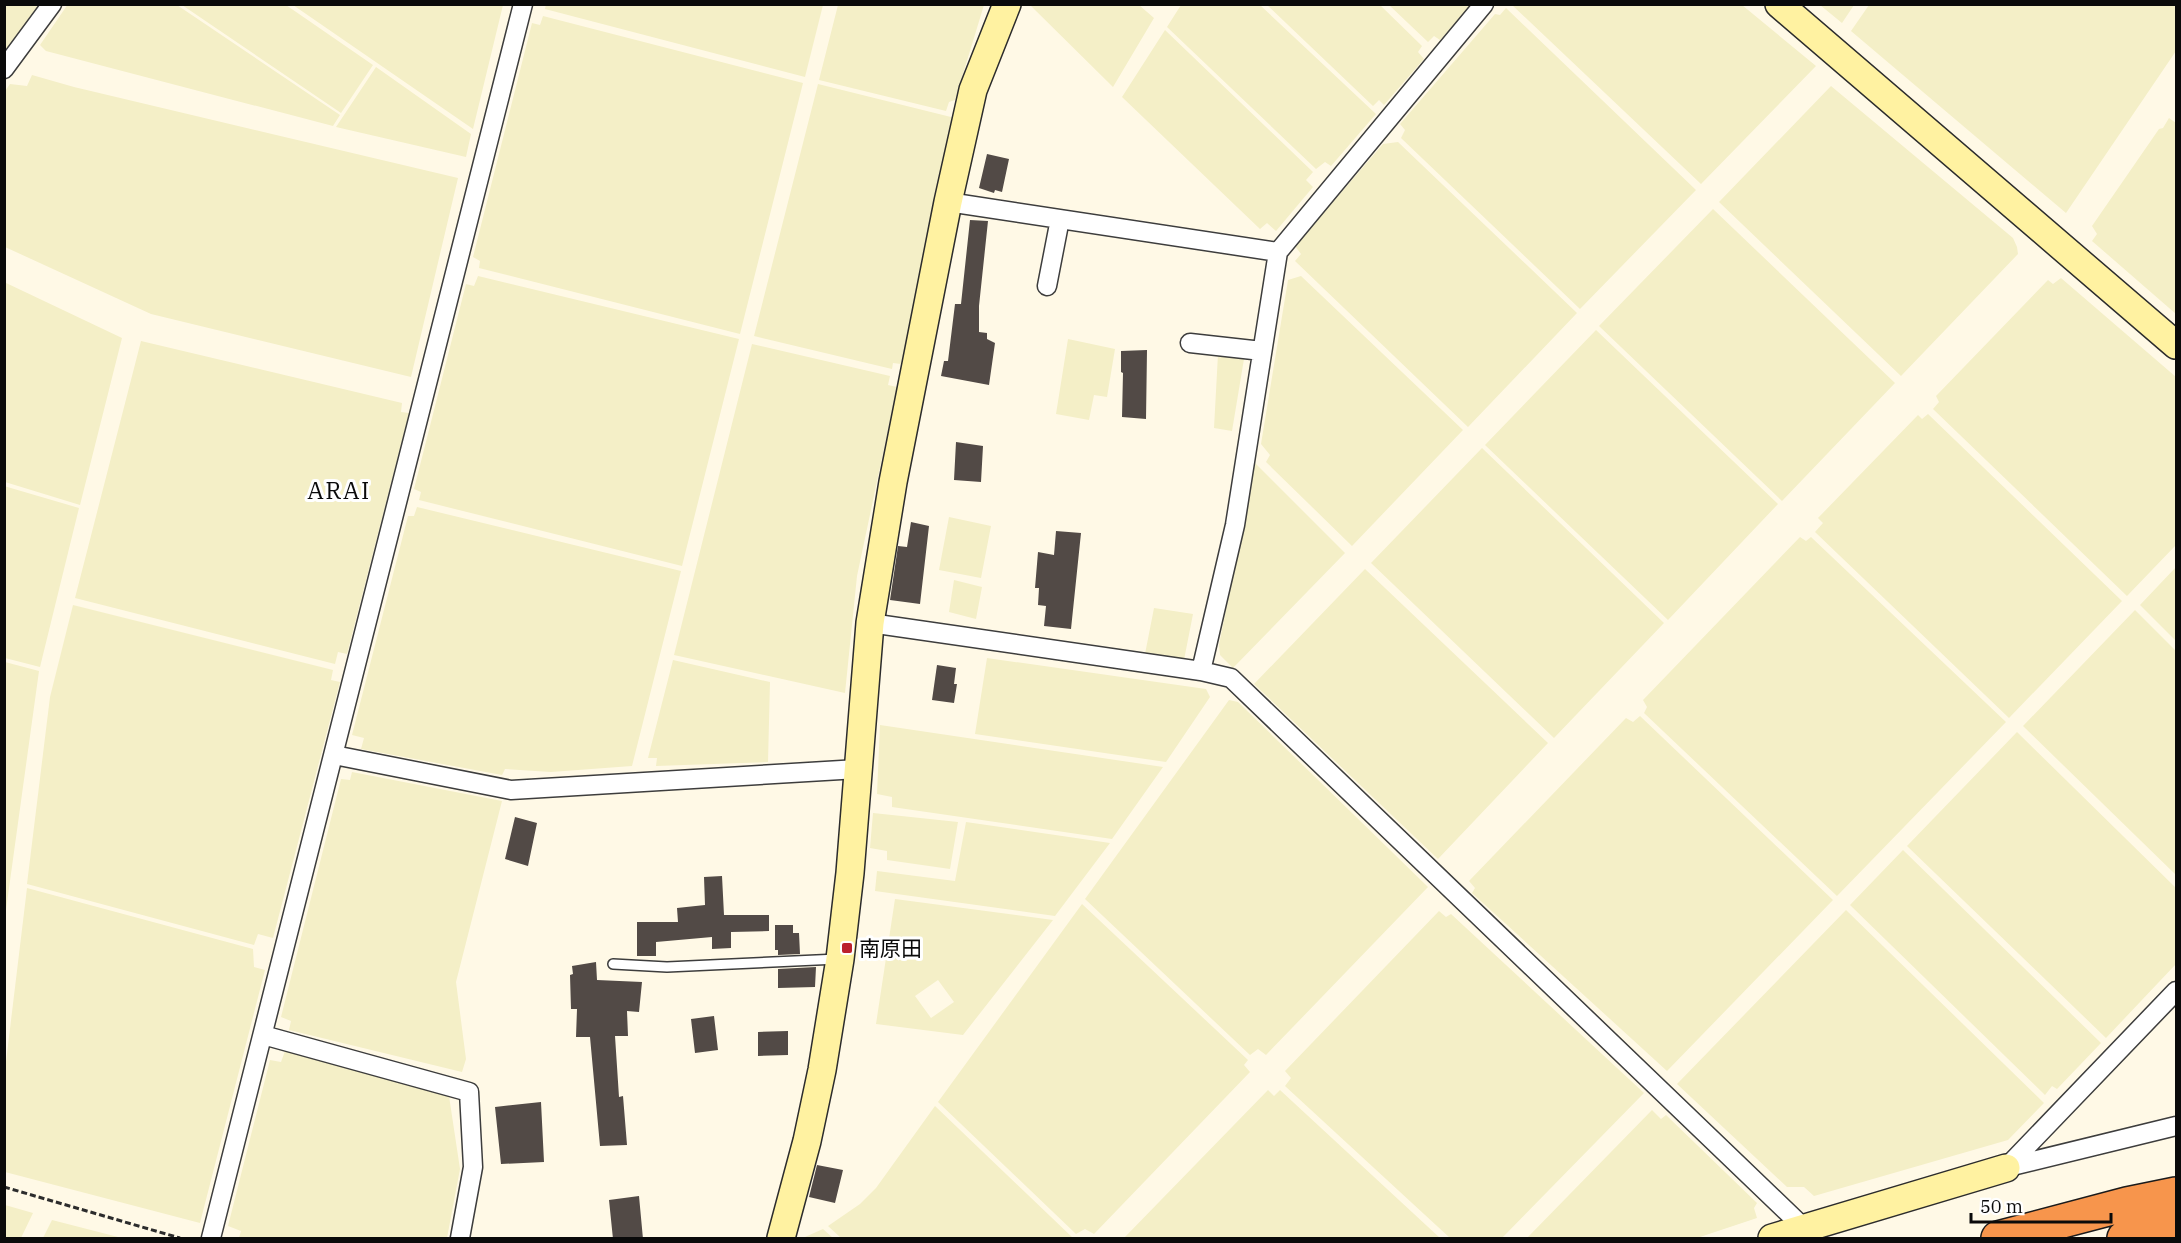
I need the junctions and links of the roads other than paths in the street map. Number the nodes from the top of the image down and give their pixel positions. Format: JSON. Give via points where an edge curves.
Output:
{"nodes":[{"id":1,"x":52,"y":4,"type":"edge"},
{"id":2,"x":523,"y":4,"type":"edge"},
{"id":3,"x":1007,"y":4,"type":"edge"},
{"id":4,"x":1484,"y":4,"type":"edge"},
{"id":5,"x":1779,"y":4,"type":"edge"},
{"id":6,"x":4,"y":69,"type":"edge"},
{"id":7,"x":948,"y":202,"type":"junction"},
{"id":8,"x":1060,"y":219,"type":"junction"},
{"id":9,"x":1278,"y":252,"type":"junction"},
{"id":10,"x":1047,"y":286,"type":"dead end"},
{"id":11,"x":1190,"y":343,"type":"dead end"},
{"id":12,"x":2176,"y":345,"type":"edge"},
{"id":13,"x":1262,"y":351,"type":"junction"},
{"id":14,"x":870,"y":623,"type":"junction"},
{"id":15,"x":1201,"y":671,"type":"junction"},
{"id":16,"x":334,"y":755,"type":"junction"},
{"id":17,"x":858,"y":769,"type":"junction"},
{"id":18,"x":840,"y":959,"type":"junction"},
{"id":19,"x":613,"y":964,"type":"dead end"},
{"id":20,"x":2176,"y":991,"type":"edge"},
{"id":21,"x":262,"y":1035,"type":"junction"},
{"id":22,"x":2176,"y":1126,"type":"edge"},
{"id":23,"x":2006,"y":1168,"type":"junction"},
{"id":24,"x":2176,"y":1194,"type":"edge"},
{"id":25,"x":2176,"y":1226,"type":"edge"},
{"id":26,"x":1804,"y":1228,"type":"junction"},
{"id":27,"x":211,"y":1239,"type":"edge"},
{"id":28,"x":460,"y":1239,"type":"edge"},
{"id":29,"x":782,"y":1239,"type":"edge"},
{"id":30,"x":1772,"y":1239,"type":"edge"},
{"id":31,"x":1998,"y":1239,"type":"edge"},
{"id":32,"x":2124,"y":1239,"type":"edge"}],
"edges":[{"from":1,"to":6,"type":"street"},
{"from":2,"to":16,"type":"street"},
{"from":3,"to":7,"type":"street","via":[[973,90]]},
{"from":4,"to":9,"type":"street"},
{"from":5,"to":12,"type":"street"},
{"from":7,"to":8,"type":"street"},
{"from":7,"to":14,"type":"street","via":[[891,492]]},
{"from":8,"to":9,"type":"street"},
{"from":8,"to":10,"type":"street"},
{"from":9,"to":13,"type":"street"},
{"from":11,"to":13,"type":"street"},
{"from":13,"to":15,"type":"street","via":[[1235,525]]},
{"from":14,"to":15,"type":"street"},
{"from":14,"to":17,"type":"street"},
{"from":15,"to":26,"type":"street","via":[[1231,678]]},
{"from":16,"to":17,"type":"street","via":[[511,790]]},
{"from":16,"to":21,"type":"street"},
{"from":17,"to":18,"type":"street"},
{"from":18,"to":19,"type":"lane","via":[[667,967]]},
{"from":18,"to":29,"type":"street","via":[[816,1100]]},
{"from":20,"to":23,"type":"street"},
{"from":21,"to":27,"type":"street"},
{"from":21,"to":28,"type":"street","via":[[469,1092],[473,1167]]},
{"from":22,"to":23,"type":"street"},
{"from":23,"to":26,"type":"street"},
{"from":24,"to":31,"type":"highway"},
{"from":25,"to":32,"type":"highway"},
{"from":26,"to":30,"type":"street"}]}
